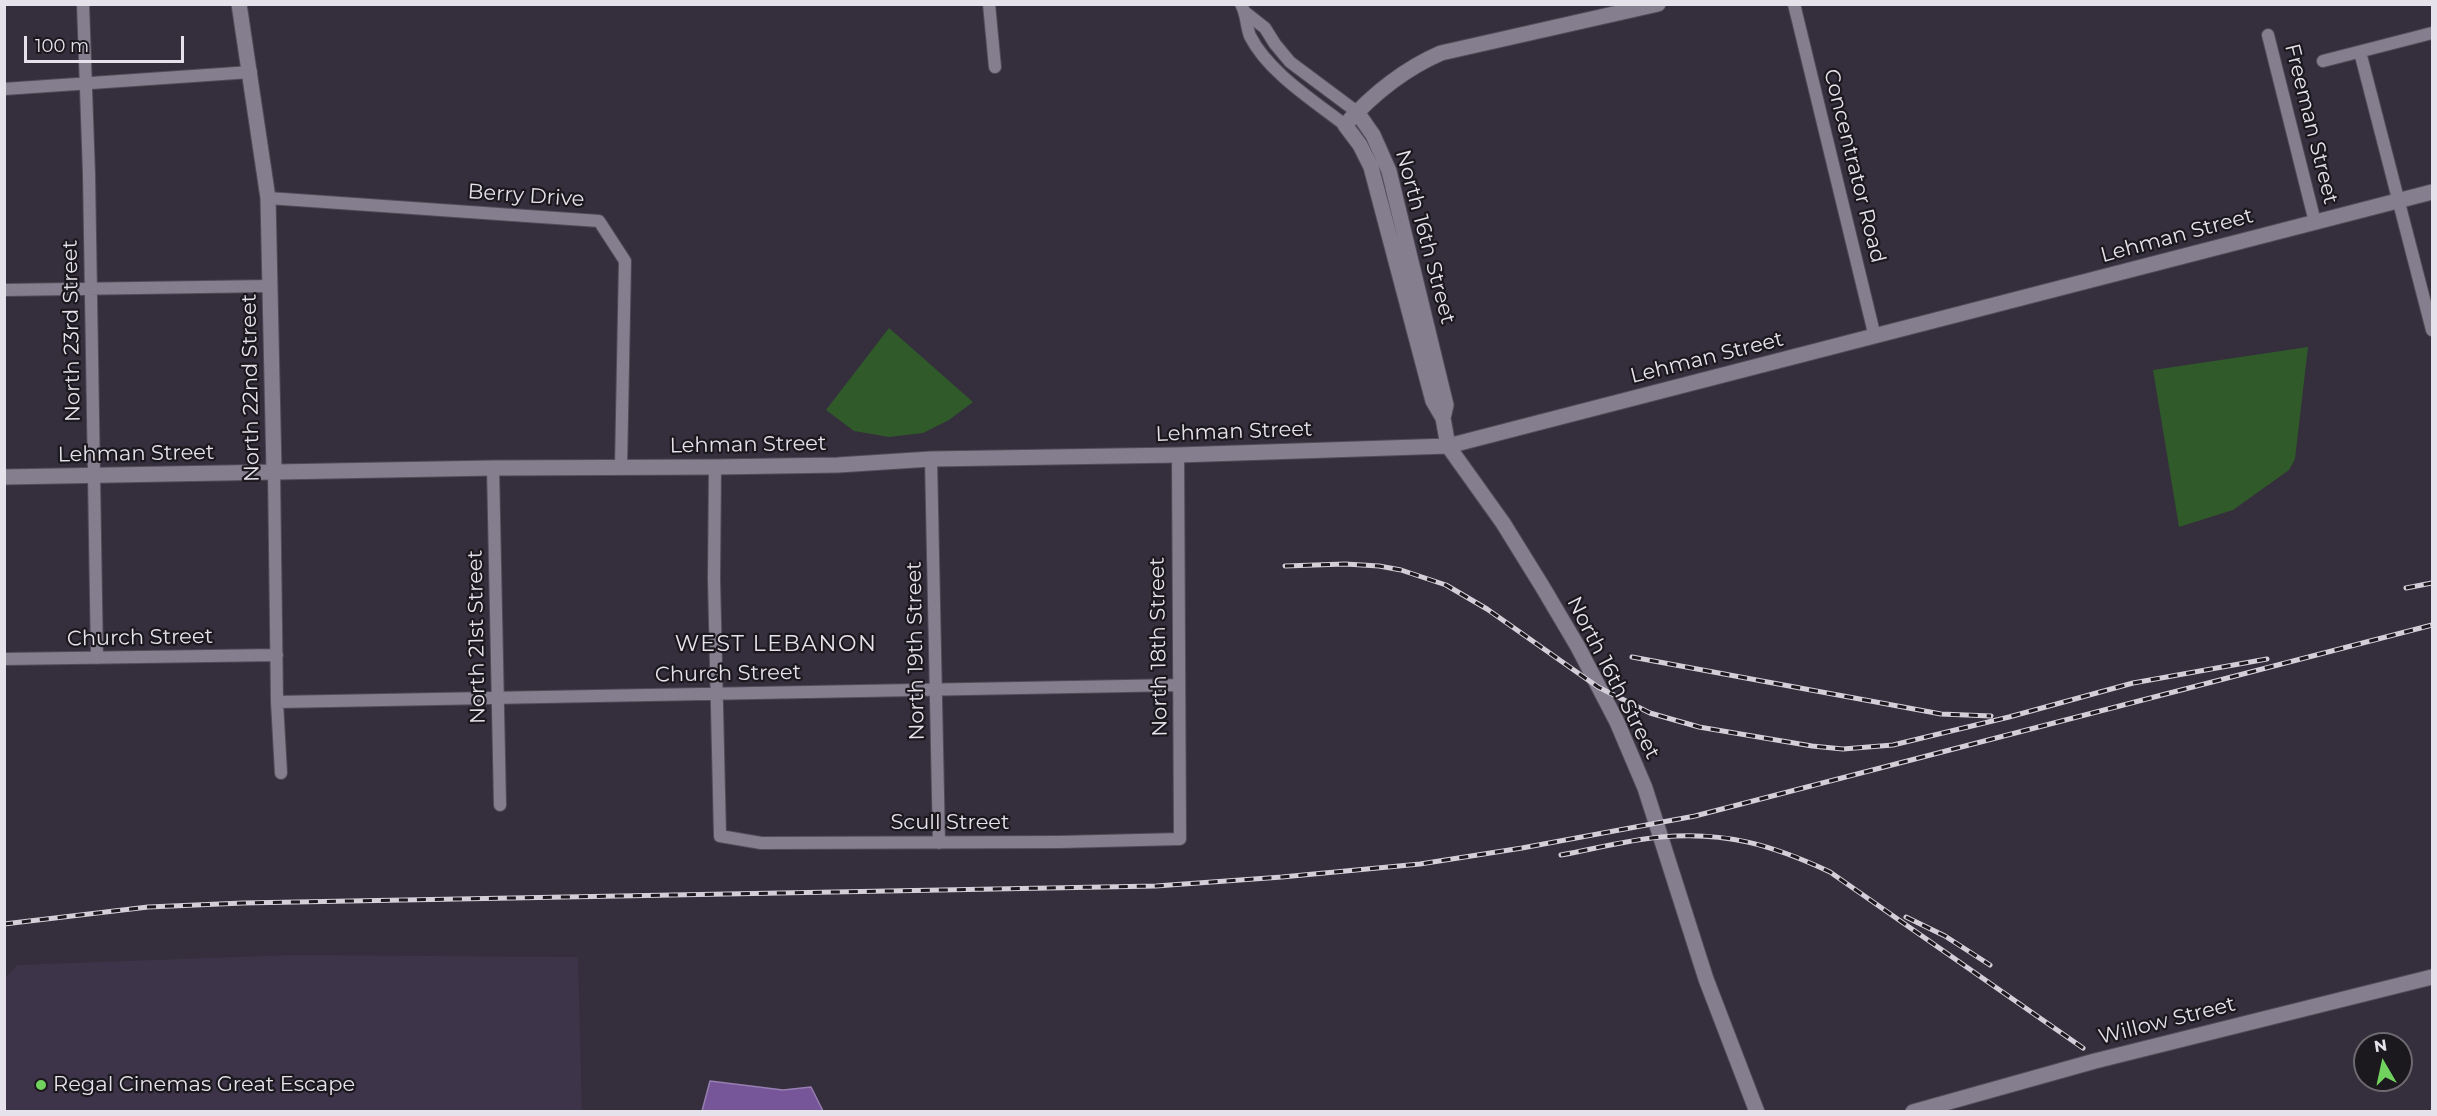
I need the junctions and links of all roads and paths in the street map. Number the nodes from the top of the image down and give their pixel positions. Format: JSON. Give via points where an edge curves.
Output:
{"nodes":[{"id":1,"x":83,"y":4,"type":"edge"},
{"id":2,"x":239,"y":4,"type":"edge"},
{"id":3,"x":989,"y":4,"type":"edge"},
{"id":4,"x":1658,"y":4,"type":"edge"},
{"id":5,"x":1794,"y":4,"type":"edge"},
{"id":6,"x":1243,"y":9,"type":"edge"},
{"id":7,"x":2433,"y":33,"type":"edge"},
{"id":8,"x":2268,"y":35,"type":"dead end"},
{"id":9,"x":2360,"y":52,"type":"junction"},
{"id":10,"x":2323,"y":61,"type":"dead end"},
{"id":11,"x":995,"y":67,"type":"dead end"},
{"id":12,"x":251,"y":72,"type":"junction"},
{"id":13,"x":87,"y":83,"type":"junction"},
{"id":14,"x":4,"y":89,"type":"edge"},
{"id":15,"x":1357,"y":112,"type":"junction"},
{"id":16,"x":1345,"y":125,"type":"junction"},
{"id":17,"x":2433,"y":192,"type":"edge"},
{"id":18,"x":268,"y":198,"type":"junction"},
{"id":19,"x":2399,"y":201,"type":"junction"},
{"id":20,"x":2315,"y":222,"type":"junction"},
{"id":21,"x":270,"y":286,"type":"junction"},
{"id":22,"x":90,"y":288,"type":"junction"},
{"id":23,"x":4,"y":290,"type":"edge"},
{"id":24,"x":2433,"y":330,"type":"edge"},
{"id":25,"x":1875,"y":337,"type":"junction"},
{"id":26,"x":1443,"y":418,"type":"junction"},
{"id":27,"x":1448,"y":446,"type":"junction"},
{"id":28,"x":1178,"y":455,"type":"junction"},
{"id":29,"x":931,"y":459,"type":"junction"},
{"id":30,"x":621,"y":467,"type":"junction"},
{"id":31,"x":715,"y":467,"type":"junction"},
{"id":32,"x":493,"y":468,"type":"junction"},
{"id":33,"x":274,"y":471,"type":"junction"},
{"id":34,"x":94,"y":476,"type":"junction"},
{"id":35,"x":4,"y":477,"type":"edge"},
{"id":36,"x":277,"y":655,"type":"junction"},
{"id":37,"x":97,"y":658,"type":"junction"},
{"id":38,"x":4,"y":659,"type":"edge"},
{"id":39,"x":1179,"y":686,"type":"junction"},
{"id":40,"x":937,"y":690,"type":"junction"},
{"id":41,"x":717,"y":694,"type":"junction"},
{"id":42,"x":496,"y":698,"type":"junction"},
{"id":43,"x":278,"y":702,"type":"junction"},
{"id":44,"x":281,"y":774,"type":"dead end"},
{"id":45,"x":500,"y":805,"type":"dead end"},
{"id":46,"x":1180,"y":839,"type":"joint"},
{"id":47,"x":939,"y":843,"type":"junction"},
{"id":48,"x":2433,"y":977,"type":"edge"},
{"id":49,"x":1757,"y":1112,"type":"edge"},
{"id":50,"x":1913,"y":1112,"type":"edge"}],
"edges":[{"from":1,"to":13,"type":"street","name":"North 23rd Street"},
{"from":2,"to":12,"type":"main road","name":"North 22nd Street"},
{"from":3,"to":11,"type":"street"},
{"from":4,"to":15,"type":"main road","via":[[1441,53],[1416,64]]},
{"from":5,"to":25,"type":"street","name":"Concentrator Road"},
{"from":6,"to":15,"type":"street","name":"North 16th Street","via":[[1265,28],[1290,62]]},
{"from":6,"to":16,"type":"street","name":"North 16th Street","via":[[1250,34],[1268,62]]},
{"from":7,"to":9,"type":"street"},
{"from":8,"to":20,"type":"street","name":"Freeman Street"},
{"from":9,"to":10,"type":"street"},
{"from":9,"to":19,"type":"street"},
{"from":12,"to":13,"type":"street"},
{"from":12,"to":18,"type":"main road","name":"North 22nd Street"},
{"from":13,"to":14,"type":"street"},
{"from":13,"to":22,"type":"street","name":"North 23rd Street"},
{"from":15,"to":16,"type":"main road"},
{"from":15,"to":26,"type":"main road","name":"North 16th Street","via":[[1373,135],[1389,171],[1446,405]]},
{"from":16,"to":26,"type":"main road","name":"North 16th Street","via":[[1371,167],[1432,401]]},
{"from":17,"to":19,"type":"main road","name":"Lehman Street"},
{"from":18,"to":21,"type":"main road","name":"North 22nd Street"},
{"from":18,"to":30,"type":"street","name":"Berry Drive","via":[[599,221],[625,261]]},
{"from":19,"to":20,"type":"main road","name":"Lehman Street"},
{"from":19,"to":24,"type":"street"},
{"from":20,"to":25,"type":"main road","name":"Lehman Street"},
{"from":21,"to":22,"type":"street"},
{"from":21,"to":33,"type":"main road","name":"North 22nd Street"},
{"from":22,"to":23,"type":"street"},
{"from":22,"to":34,"type":"street","name":"North 23rd Street"},
{"from":25,"to":27,"type":"main road","name":"Lehman Street"},
{"from":26,"to":27,"type":"main road","name":"North 16th Street"},
{"from":27,"to":28,"type":"main road","name":"Lehman Street"},
{"from":27,"to":49,"type":"main road","name":"North 16th Street","via":[[1542,586],[1617,722],[1645,788],[1706,979]]},
{"from":28,"to":29,"type":"main road","name":"Lehman Street"},
{"from":28,"to":39,"type":"street","name":"North 18th Street"},
{"from":29,"to":31,"type":"main road","name":"Lehman Street"},
{"from":29,"to":40,"type":"street","name":"North 19th Street"},
{"from":30,"to":31,"type":"main road","name":"Lehman Street"},
{"from":30,"to":32,"type":"main road","name":"Lehman Street"},
{"from":31,"to":41,"type":"street"},
{"from":32,"to":33,"type":"main road","name":"Lehman Street"},
{"from":32,"to":42,"type":"street","name":"North 21st Street"},
{"from":33,"to":34,"type":"main road","name":"Lehman Street"},
{"from":33,"to":36,"type":"street","name":"North 22nd Street"},
{"from":34,"to":35,"type":"main road","name":"Lehman Street"},
{"from":34,"to":37,"type":"street","name":"North 23rd Street"},
{"from":36,"to":37,"type":"street","name":"Church Street"},
{"from":36,"to":43,"type":"street","name":"North 22nd Street"},
{"from":37,"to":38,"type":"street","name":"Church Street"},
{"from":39,"to":40,"type":"street","name":"Church Street"},
{"from":39,"to":46,"type":"street","name":"North 18th Street"},
{"from":40,"to":41,"type":"street","name":"Church Street"},
{"from":40,"to":47,"type":"street","name":"North 19th Street"},
{"from":41,"to":42,"type":"street","name":"Church Street"},
{"from":41,"to":47,"type":"street","name":"Scull Street","via":[[720,836],[761,843]]},
{"from":42,"to":43,"type":"street","name":"Church Street"},
{"from":42,"to":45,"type":"street","name":"North 21st Street"},
{"from":43,"to":44,"type":"street","name":"North 22nd Street"},
{"from":46,"to":47,"type":"street","name":"Scull Street"},
{"from":48,"to":50,"type":"main road","name":"Willow Street","via":[[2094,1061]]}]}
